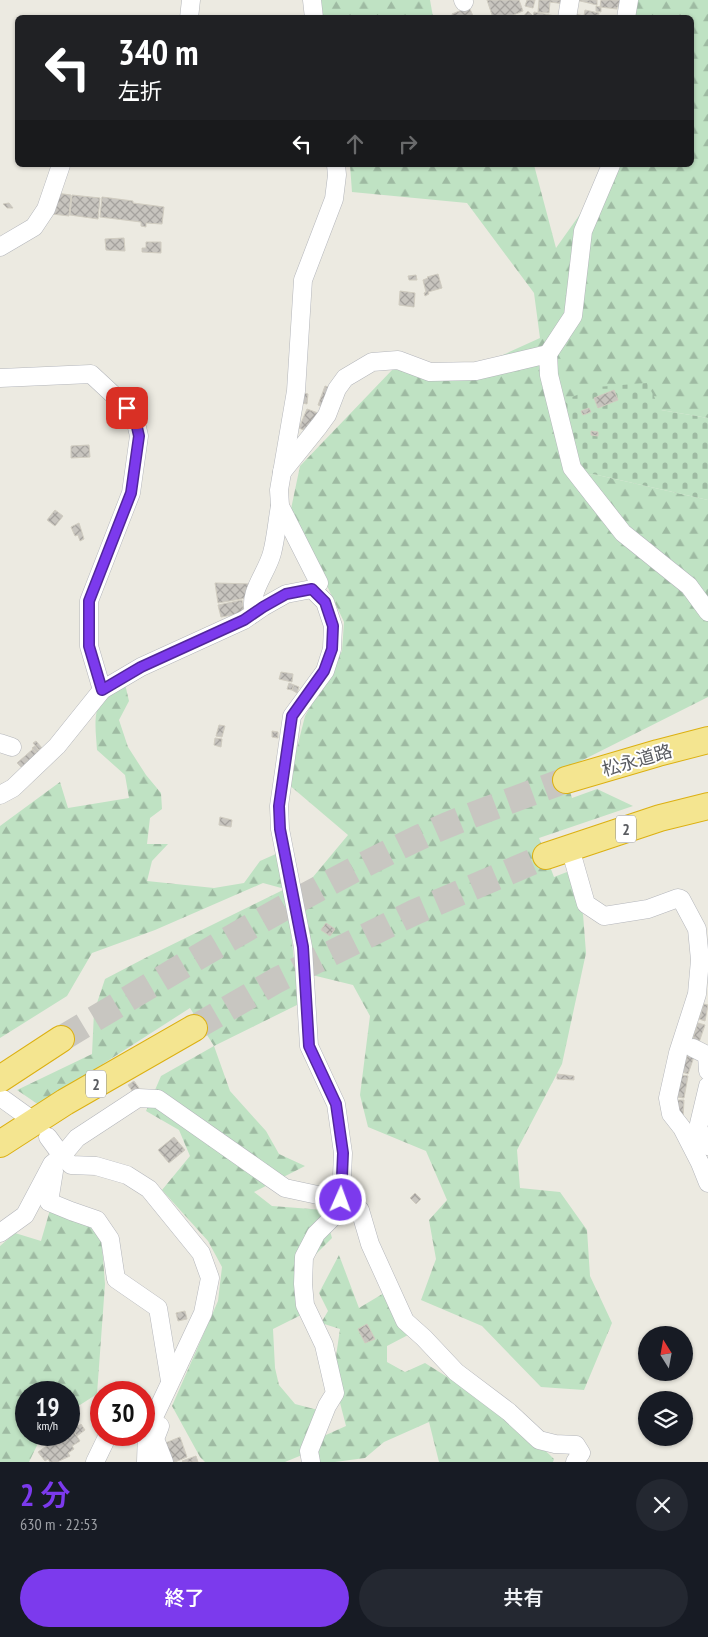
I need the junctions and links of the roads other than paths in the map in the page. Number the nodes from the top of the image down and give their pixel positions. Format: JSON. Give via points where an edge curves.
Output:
{"nodes":[{"id":1,"x":191,"y":0,"type":"edge"},
{"id":2,"x":312,"y":0,"type":"edge"},
{"id":3,"x":570,"y":0,"type":"edge"},
{"id":4,"x":628,"y":0,"type":"edge"},
{"id":5,"x":189,"y":15,"type":"edge"},
{"id":6,"x":314,"y":15,"type":"edge"},
{"id":7,"x":568,"y":15,"type":"edge"},
{"id":8,"x":626,"y":15,"type":"edge"},
{"id":9,"x":60,"y":167,"type":"edge"},
{"id":10,"x":336,"y":167,"type":"edge"},
{"id":11,"x":610,"y":167,"type":"edge"},
{"id":12,"x":0,"y":247,"type":"edge"},
{"id":13,"x":548,"y":354,"type":"junction"},
{"id":14,"x":0,"y":378,"type":"edge"},
{"id":15,"x":282,"y":472,"type":"junction"},
{"id":16,"x":280,"y":506,"type":"junction"},
{"id":17,"x":312,"y":589,"type":"junction"},
{"id":18,"x":708,"y":612,"type":"edge"},
{"id":19,"x":254,"y":613,"type":"junction"},
{"id":20,"x":102,"y":690,"type":"junction"},
{"id":21,"x":708,"y":740,"type":"edge"},
{"id":22,"x":566,"y":780,"type":"tunnel mouth"},
{"id":23,"x":0,"y":794,"type":"edge"},
{"id":24,"x":708,"y":806,"type":"edge"},
{"id":25,"x":558,"y":852,"type":"joint"},
{"id":26,"x":194,"y":1028,"type":"tunnel mouth"},
{"id":27,"x":61,"y":1039,"type":"tunnel mouth"},
{"id":28,"x":694,"y":1048,"type":"dead end"},
{"id":29,"x":708,"y":1071,"type":"edge"},
{"id":30,"x":708,"y":1086,"type":"edge"},
{"id":31,"x":2,"y":1089,"type":"edge"},
{"id":32,"x":28,"y":1117,"type":"dead end"},
{"id":33,"x":48,"y":1137,"type":"dead end"},
{"id":34,"x":0,"y":1144,"type":"edge"},
{"id":35,"x":708,"y":1146,"type":"edge"},
{"id":36,"x":62,"y":1156,"type":"junction"},
{"id":37,"x":708,"y":1183,"type":"edge"},
{"id":38,"x":341,"y":1200,"type":"junction"},
{"id":39,"x":0,"y":1233,"type":"edge"},
{"id":40,"x":170,"y":1381,"type":"junction"},
{"id":41,"x":155,"y":1406,"type":"edge"},
{"id":42,"x":155,"y":1420,"type":"edge"},
{"id":43,"x":155,"y":1440,"type":"edge"},
{"id":44,"x":155,"y":1440,"type":"edge"},
{"id":45,"x":103,"y":1446,"type":"edge"},
{"id":46,"x":148,"y":1446,"type":"edge"},
{"id":47,"x":150,"y":1460,"type":"edge"},
{"id":48,"x":95,"y":1462,"type":"edge"},
{"id":49,"x":164,"y":1462,"type":"edge"},
{"id":50,"x":311,"y":1462,"type":"edge"},
{"id":51,"x":575,"y":1462,"type":"edge"}],
"edges":[{"from":1,"to":5,"type":"street"},
{"from":2,"to":6,"type":"street"},
{"from":3,"to":7,"type":"street"},
{"from":4,"to":8,"type":"street"},
{"from":9,"to":12,"type":"street","via":[[46,209],[34,227]]},
{"from":10,"to":15,"type":"street","via":[[334,198],[303,280],[296,391]]},
{"from":11,"to":13,"type":"street","via":[[583,231],[573,316]]},
{"from":13,"to":15,"type":"street","via":[[476,371],[430,372],[398,360],[372,362],[345,378],[319,426]]},
{"from":13,"to":18,"type":"street","via":[[549,375],[572,468],[623,533],[689,586]]},
{"from":14,"to":20,"type":"street","via":[[91,374],[134,414],[139,436],[131,493],[89,601],[89,646]]},
{"from":15,"to":16,"type":"street"},
{"from":16,"to":17,"type":"street","via":[[320,583]]},
{"from":16,"to":19,"type":"street","via":[[272,555],[258,586],[252,606]]},
{"from":17,"to":19,"type":"street","via":[[286,594]]},
{"from":17,"to":38,"type":"street","via":[[325,602],[333,626],[332,649],[324,671],[292,716],[279,806],[280,829],[303,947],[309,1046],[336,1104],[343,1153]]},
{"from":19,"to":20,"type":"street","via":[[141,667]]},
{"from":20,"to":23,"type":"street","via":[[57,746],[13,788]]},
{"from":21,"to":22,"type":"highway","name":"松永道路"},
{"from":24,"to":25,"type":"highway","number":"2","via":[[660,818]]},
{"from":25,"to":37,"type":"street","via":[[586,904],[604,916],[648,910],[678,898],[697,929],[700,960],[697,994],[668,1098],[671,1114],[682,1128]]},
{"from":26,"to":34,"type":"highway","number":"2","via":[[65,1102]]},
{"from":27,"to":31,"type":"highway"},
{"from":28,"to":29,"type":"street","via":[[707,1055]]},
{"from":30,"to":35,"type":"street","via":[[698,1128]]},
{"from":31,"to":32,"type":"street"},
{"from":33,"to":36,"type":"street"},
{"from":36,"to":38,"type":"street","via":[[77,1138],[138,1098],[158,1099],[285,1188]]},
{"from":36,"to":39,"type":"street","via":[[52,1164],[25,1215]]},
{"from":36,"to":40,"type":"street","via":[[53,1173],[49,1202],[97,1220],[110,1239],[116,1278],[158,1308]]},
{"from":36,"to":40,"type":"street","via":[[72,1165],[96,1166],[127,1176],[149,1189],[201,1254],[210,1278],[203,1313]]},
{"from":38,"to":50,"type":"street","via":[[338,1212],[316,1234],[304,1257],[306,1305],[324,1345],[335,1393],[309,1450]]},
{"from":38,"to":51,"type":"street","via":[[360,1210],[370,1244],[405,1321],[456,1372],[510,1412],[540,1440],[576,1445],[581,1453]]},
{"from":40,"to":41,"type":"street"},
{"from":42,"to":44,"type":"street","via":[[160,1425]]},
{"from":43,"to":49,"type":"street"},
{"from":45,"to":48,"type":"street"},
{"from":46,"to":47,"type":"street"}]}
